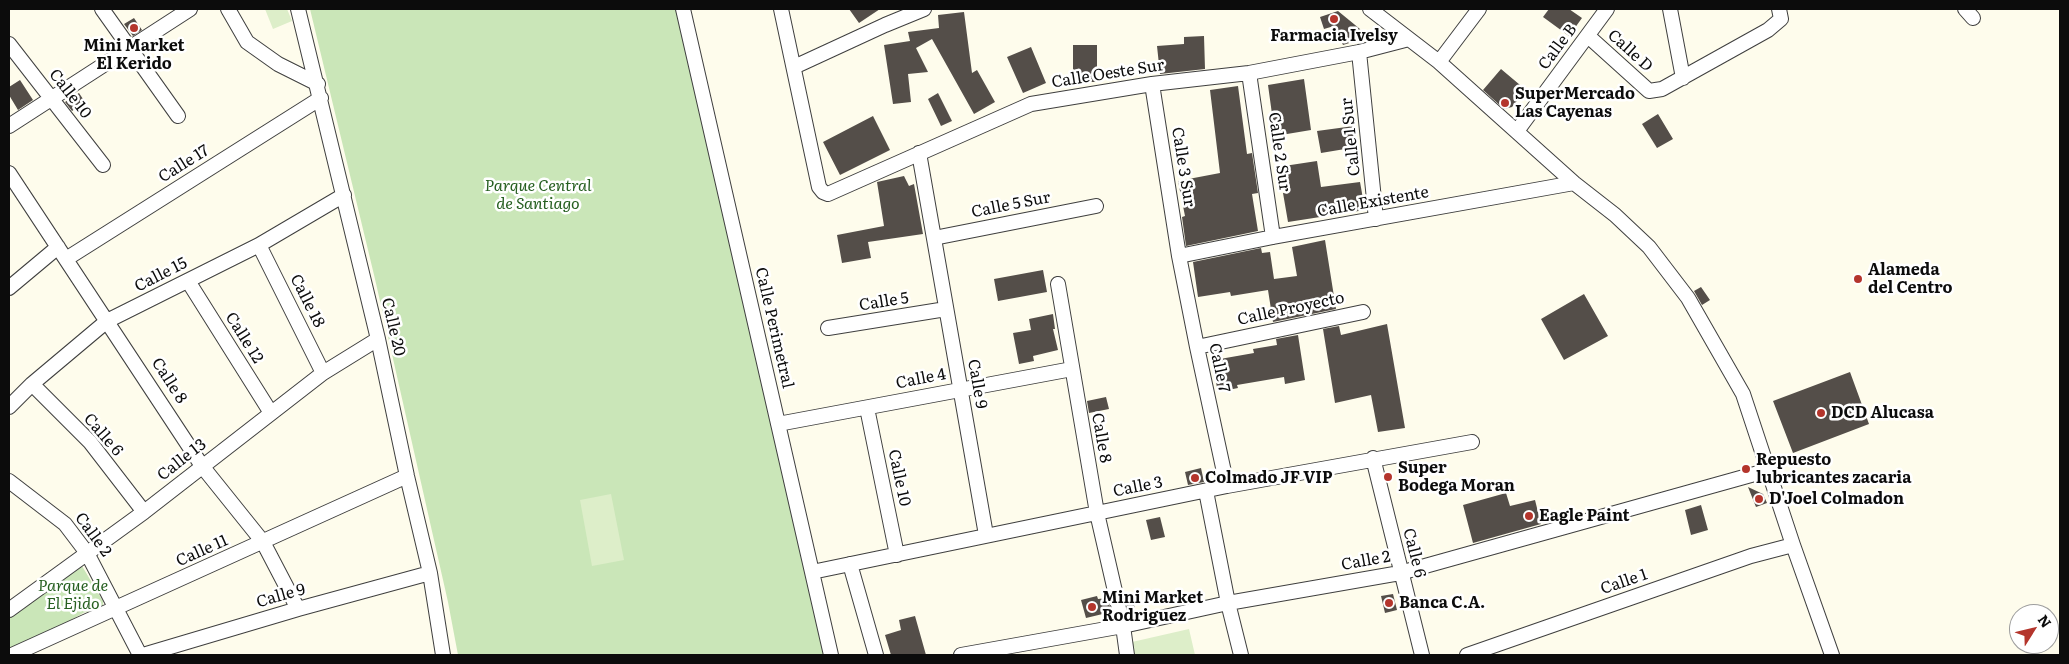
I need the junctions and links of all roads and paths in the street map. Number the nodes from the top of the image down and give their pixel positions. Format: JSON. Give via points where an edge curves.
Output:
{"nodes":[{"id":1,"x":102,"y":9,"type":"edge"},
{"id":2,"x":190,"y":9,"type":"edge"},
{"id":3,"x":228,"y":9,"type":"edge"},
{"id":4,"x":298,"y":9,"type":"edge"},
{"id":5,"x":683,"y":9,"type":"edge"},
{"id":6,"x":781,"y":9,"type":"edge"},
{"id":7,"x":924,"y":9,"type":"edge"},
{"id":8,"x":1370,"y":9,"type":"edge"},
{"id":9,"x":1479,"y":9,"type":"edge"},
{"id":10,"x":1607,"y":9,"type":"edge"},
{"id":11,"x":1670,"y":9,"type":"edge"},
{"id":12,"x":1780,"y":14,"type":"edge"},
{"id":13,"x":1588,"y":36,"type":"junction"},
{"id":14,"x":1409,"y":39,"type":"junction"},
{"id":15,"x":9,"y":44,"type":"edge"},
{"id":16,"x":131,"y":47,"type":"junction"},
{"id":17,"x":1360,"y":52,"type":"junction"},
{"id":18,"x":1440,"y":62,"type":"junction"},
{"id":19,"x":794,"y":68,"type":"junction"},
{"id":20,"x":1249,"y":73,"type":"junction"},
{"id":21,"x":1683,"y":78,"type":"junction"},
{"id":22,"x":1152,"y":84,"type":"junction"},
{"id":23,"x":319,"y":91,"type":"junction"},
{"id":24,"x":51,"y":98,"type":"junction"},
{"id":25,"x":178,"y":116,"type":"dead end"},
{"id":26,"x":9,"y":126,"type":"edge"},
{"id":27,"x":1517,"y":130,"type":"junction"},
{"id":28,"x":920,"y":153,"type":"junction"},
{"id":29,"x":103,"y":165,"type":"dead end"},
{"id":30,"x":9,"y":173,"type":"edge"},
{"id":31,"x":1574,"y":183,"type":"junction"},
{"id":32,"x":344,"y":195,"type":"junction"},
{"id":33,"x":1096,"y":206,"type":"dead end"},
{"id":34,"x":1376,"y":219,"type":"junction"},
{"id":35,"x":1274,"y":237,"type":"junction"},
{"id":36,"x":934,"y":238,"type":"junction"},
{"id":37,"x":259,"y":245,"type":"junction"},
{"id":38,"x":62,"y":253,"type":"junction"},
{"id":39,"x":1179,"y":256,"type":"junction"},
{"id":40,"x":188,"y":281,"type":"junction"},
{"id":41,"x":1058,"y":284,"type":"dead end"},
{"id":42,"x":9,"y":288,"type":"edge"},
{"id":43,"x":946,"y":309,"type":"junction"},
{"id":44,"x":1364,"y":312,"type":"dead end"},
{"id":45,"x":107,"y":321,"type":"junction"},
{"id":46,"x":828,"y":328,"type":"dead end"},
{"id":47,"x":378,"y":339,"type":"junction"},
{"id":48,"x":1196,"y":347,"type":"junction"},
{"id":49,"x":1072,"y":369,"type":"junction"},
{"id":50,"x":324,"y":373,"type":"junction"},
{"id":51,"x":32,"y":384,"type":"junction"},
{"id":52,"x":960,"y":389,"type":"junction"},
{"id":53,"x":9,"y":407,"type":"edge"},
{"id":54,"x":867,"y":408,"type":"junction"},
{"id":55,"x":271,"y":413,"type":"junction"},
{"id":56,"x":778,"y":424,"type":"junction"},
{"id":57,"x":1472,"y":442,"type":"dead end"},
{"id":58,"x":1373,"y":458,"type":"junction"},
{"id":59,"x":202,"y":466,"type":"junction"},
{"id":60,"x":1769,"y":470,"type":"junction"},
{"id":61,"x":406,"y":476,"type":"junction"},
{"id":62,"x":9,"y":481,"type":"edge"},
{"id":63,"x":1227,"y":486,"type":"junction"},
{"id":64,"x":1206,"y":491,"type":"junction"},
{"id":65,"x":144,"y":512,"type":"junction"},
{"id":66,"x":1097,"y":513,"type":"junction"},
{"id":67,"x":986,"y":535,"type":"junction"},
{"id":68,"x":263,"y":542,"type":"junction"},
{"id":69,"x":1793,"y":545,"type":"junction"},
{"id":70,"x":87,"y":552,"type":"junction"},
{"id":71,"x":897,"y":555,"type":"junction"},
{"id":72,"x":850,"y":564,"type":"junction"},
{"id":73,"x":812,"y":572,"type":"junction"},
{"id":74,"x":430,"y":573,"type":"junction"},
{"id":75,"x":1400,"y":573,"type":"junction"},
{"id":76,"x":1228,"y":603,"type":"junction"},
{"id":77,"x":117,"y":609,"type":"junction"},
{"id":78,"x":298,"y":609,"type":"junction"},
{"id":79,"x":9,"y":610,"type":"edge"},
{"id":80,"x":1123,"y":626,"type":"junction"},
{"id":81,"x":12,"y":655,"type":"edge"},
{"id":82,"x":142,"y":655,"type":"edge"},
{"id":83,"x":440,"y":655,"type":"edge"},
{"id":84,"x":831,"y":655,"type":"edge"},
{"id":85,"x":876,"y":655,"type":"edge"},
{"id":86,"x":961,"y":655,"type":"edge"},
{"id":87,"x":1128,"y":655,"type":"edge"},
{"id":88,"x":1241,"y":655,"type":"edge"},
{"id":89,"x":1422,"y":655,"type":"edge"},
{"id":90,"x":1467,"y":655,"type":"edge"},
{"id":91,"x":1832,"y":655,"type":"edge"}],
"edges":[{"from":1,"to":16,"type":"street"},
{"from":2,"to":16,"type":"street"},
{"from":3,"to":23,"type":"street","via":[[247,42]]},
{"from":4,"to":23,"type":"street","name":"Calle 20"},
{"from":5,"to":56,"type":"street","name":"Calle Perimetral"},
{"from":6,"to":19,"type":"street"},
{"from":7,"to":19,"type":"street"},
{"from":8,"to":14,"type":"street"},
{"from":9,"to":18,"type":"street"},
{"from":10,"to":13,"type":"street","name":"Calle B"},
{"from":11,"to":21,"type":"street"},
{"from":12,"to":21,"type":"street","via":[[1768,30]]},
{"from":13,"to":21,"type":"street","name":"Calle D","via":[[1649,91],[1662,89]]},
{"from":13,"to":27,"type":"street","name":"Calle B"},
{"from":14,"to":17,"type":"street","name":"Calle Oeste Sur"},
{"from":14,"to":18,"type":"street"},
{"from":15,"to":24,"type":"street","name":"Calle 10"},
{"from":16,"to":24,"type":"street"},
{"from":16,"to":25,"type":"street"},
{"from":17,"to":20,"type":"street","name":"Calle Oeste Sur"},
{"from":17,"to":34,"type":"street","name":"Calle 1 Sur"},
{"from":18,"to":27,"type":"street"},
{"from":19,"to":28,"type":"street","name":"Calle Oeste Sur","via":[[819,188],[823,192],[828,194]]},
{"from":20,"to":22,"type":"street","name":"Calle Oeste Sur"},
{"from":20,"to":35,"type":"street","name":"Calle 2 Sur"},
{"from":22,"to":28,"type":"street","name":"Calle Oeste Sur","via":[[1031,104]]},
{"from":22,"to":39,"type":"street","name":"Calle 3 Sur"},
{"from":23,"to":32,"type":"street","name":"Calle 20"},
{"from":23,"to":38,"type":"street","name":"Calle 17"},
{"from":24,"to":26,"type":"street"},
{"from":24,"to":29,"type":"street","name":"Calle 10"},
{"from":27,"to":31,"type":"street"},
{"from":28,"to":36,"type":"street","name":"Calle 9"},
{"from":30,"to":38,"type":"street","name":"Calle 8"},
{"from":31,"to":34,"type":"street","name":"Calle Existente"},
{"from":31,"to":60,"type":"street","via":[[1649,247],[1688,298],[1743,394]]},
{"from":32,"to":37,"type":"street","name":"Calle 15"},
{"from":32,"to":47,"type":"street","name":"Calle 20"},
{"from":33,"to":36,"type":"street","name":"Calle 5 Sur"},
{"from":34,"to":35,"type":"street","name":"Calle Existente"},
{"from":35,"to":39,"type":"street","name":"Calle Existente"},
{"from":36,"to":43,"type":"street","name":"Calle 9"},
{"from":37,"to":40,"type":"street","name":"Calle 15"},
{"from":37,"to":50,"type":"street","name":"Calle 18"},
{"from":38,"to":42,"type":"street","name":"Calle 17"},
{"from":38,"to":45,"type":"street","name":"Calle 8"},
{"from":39,"to":48,"type":"street","name":"Calle 7"},
{"from":40,"to":45,"type":"street","name":"Calle 15"},
{"from":40,"to":55,"type":"street","name":"Calle 12"},
{"from":41,"to":49,"type":"street","name":"Calle 8"},
{"from":43,"to":46,"type":"street","name":"Calle 5"},
{"from":43,"to":52,"type":"street","name":"Calle 9"},
{"from":44,"to":48,"type":"street","name":"Calle Proyecto"},
{"from":45,"to":51,"type":"street","name":"Calle 15"},
{"from":45,"to":59,"type":"street","name":"Calle 8"},
{"from":47,"to":50,"type":"street","name":"Calle 13"},
{"from":47,"to":61,"type":"street","name":"Calle 20"},
{"from":48,"to":63,"type":"street","name":"Calle 7"},
{"from":49,"to":52,"type":"street","name":"Calle 4"},
{"from":49,"to":66,"type":"street","name":"Calle 8"},
{"from":50,"to":55,"type":"street","name":"Calle 13"},
{"from":51,"to":53,"type":"street","name":"Calle 15"},
{"from":51,"to":65,"type":"street","name":"Calle 6","via":[[90,442]]},
{"from":52,"to":54,"type":"street","name":"Calle 4"},
{"from":52,"to":67,"type":"street","name":"Calle 9"},
{"from":54,"to":56,"type":"street","name":"Calle 4"},
{"from":54,"to":71,"type":"street","name":"Calle 10"},
{"from":55,"to":59,"type":"street","name":"Calle 13"},
{"from":56,"to":73,"type":"street","name":"Calle Perimetral"},
{"from":57,"to":58,"type":"street","name":"Calle 3"},
{"from":58,"to":63,"type":"street","name":"Calle 3"},
{"from":58,"to":75,"type":"street","name":"Calle 6"},
{"from":59,"to":65,"type":"street","name":"Calle 13"},
{"from":59,"to":68,"type":"street","name":"Calle 8"},
{"from":60,"to":69,"type":"street"},
{"from":60,"to":75,"type":"street","name":"Calle 2"},
{"from":61,"to":68,"type":"street","name":"Calle 11"},
{"from":61,"to":74,"type":"street","name":"Calle 20"},
{"from":62,"to":70,"type":"street","name":"Calle 2","via":[[65,524]]},
{"from":63,"to":64,"type":"street","name":"Calle 3"},
{"from":64,"to":66,"type":"street","name":"Calle 3"},
{"from":64,"to":76,"type":"street"},
{"from":65,"to":70,"type":"street","name":"Calle 13"},
{"from":66,"to":67,"type":"street","name":"Calle 3"},
{"from":66,"to":80,"type":"street","name":"Calle 8"},
{"from":67,"to":71,"type":"street","name":"Calle 3"},
{"from":68,"to":77,"type":"street","name":"Calle 11"},
{"from":68,"to":78,"type":"street","name":"Calle 8"},
{"from":69,"to":90,"type":"street","name":"Calle 1","via":[[1751,556]]},
{"from":69,"to":91,"type":"street"},
{"from":70,"to":77,"type":"street","name":"Calle 2"},
{"from":70,"to":79,"type":"street","name":"Calle 13"},
{"from":71,"to":72,"type":"street","name":"Calle 3"},
{"from":72,"to":73,"type":"street","name":"Calle 3"},
{"from":72,"to":85,"type":"street"},
{"from":73,"to":84,"type":"street","name":"Calle Perimetral"},
{"from":74,"to":78,"type":"street","name":"Calle 9"},
{"from":74,"to":83,"type":"street","name":"Calle 20"},
{"from":75,"to":76,"type":"street","name":"Calle 2"},
{"from":75,"to":89,"type":"street","name":"Calle 6"},
{"from":76,"to":80,"type":"street","name":"Calle 2"},
{"from":76,"to":88,"type":"street"},
{"from":77,"to":81,"type":"street","name":"Calle 11"},
{"from":77,"to":82,"type":"street","name":"Calle 2"},
{"from":78,"to":82,"type":"street","name":"Calle 9"},
{"from":80,"to":86,"type":"street","name":"Calle 2"},
{"from":80,"to":87,"type":"street","name":"Calle 8"}]}
